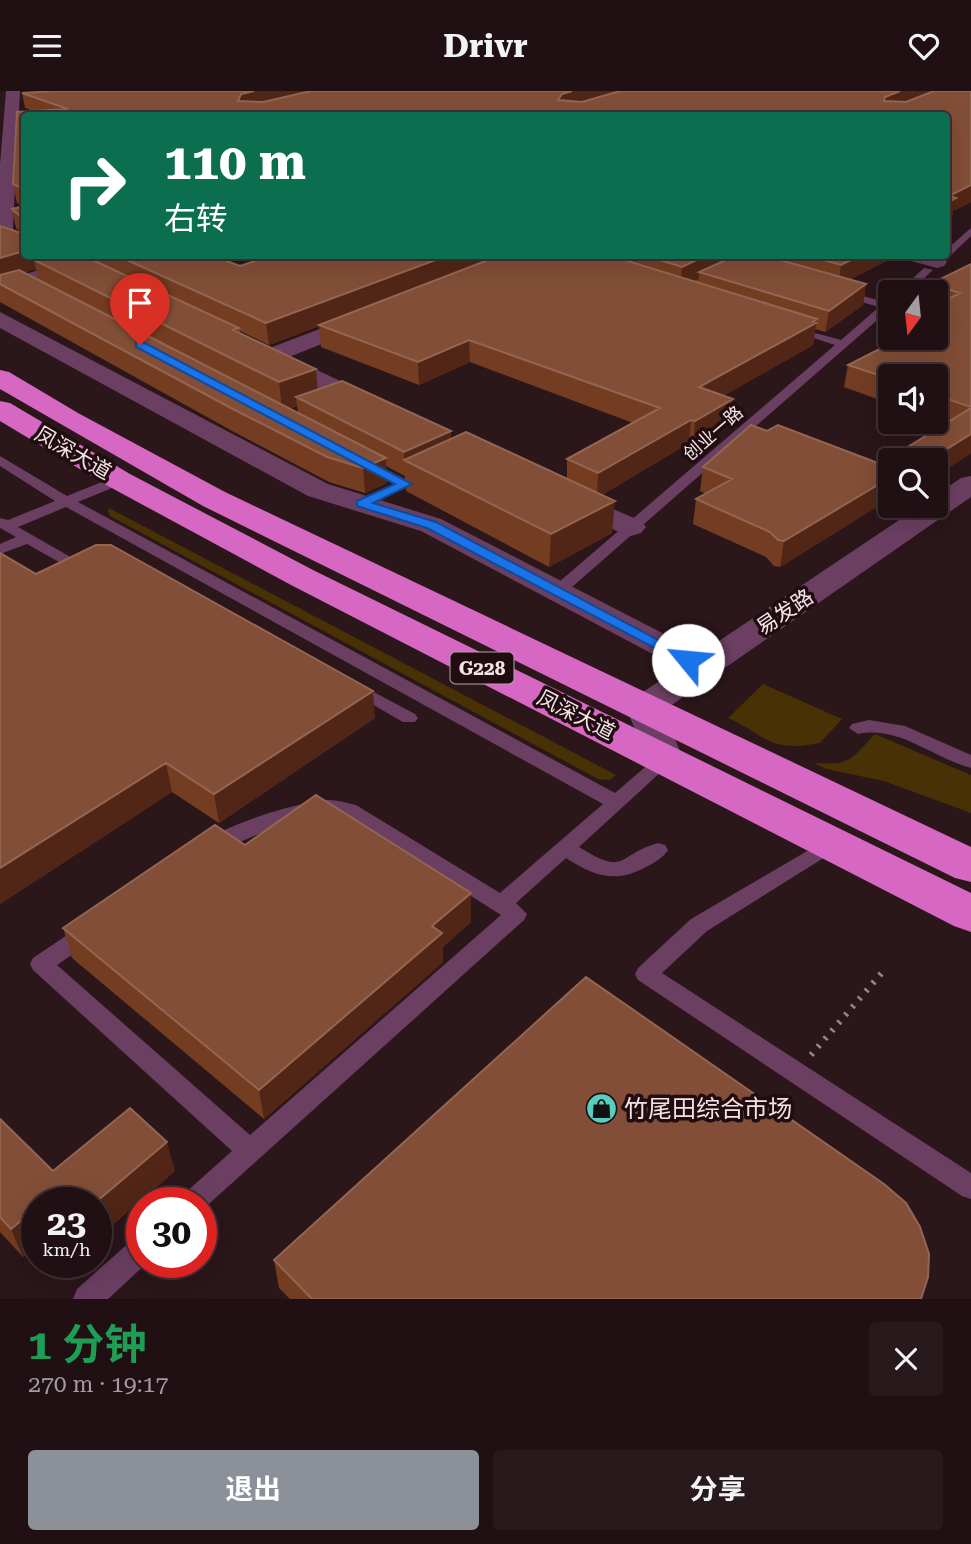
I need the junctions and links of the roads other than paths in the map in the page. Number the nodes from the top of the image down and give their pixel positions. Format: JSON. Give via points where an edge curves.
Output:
{"nodes":[{"id":1,"x":13,"y":91,"type":"edge"},
{"id":2,"x":16,"y":172,"type":"edge"},
{"id":3,"x":971,"y":231,"type":"edge"},
{"id":4,"x":21,"y":242,"type":"edge"},
{"id":5,"x":950,"y":251,"type":"edge"},
{"id":6,"x":63,"y":259,"type":"edge"},
{"id":7,"x":96,"y":259,"type":"edge"},
{"id":8,"x":939,"y":261,"type":"edge"},
{"id":9,"x":77,"y":265,"type":"junction"},
{"id":10,"x":917,"y":280,"type":"edge"},
{"id":11,"x":113,"y":282,"type":"edge"},
{"id":12,"x":0,"y":289,"type":"edge"},
{"id":13,"x":835,"y":291,"type":"edge"},
{"id":14,"x":878,"y":301,"type":"edge"},
{"id":15,"x":386,"y":311,"type":"edge"},
{"id":16,"x":878,"y":314,"type":"edge"},
{"id":17,"x":0,"y":319,"type":"edge"},
{"id":18,"x":780,"y":324,"type":"edge"},
{"id":19,"x":843,"y":344,"type":"junction"},
{"id":20,"x":246,"y":345,"type":"edge"},
{"id":21,"x":270,"y":356,"type":"junction"},
{"id":22,"x":0,"y":378,"type":"edge"},
{"id":23,"x":0,"y":409,"type":"edge"},
{"id":24,"x":399,"y":418,"type":"edge"},
{"id":25,"x":356,"y":458,"type":"edge"},
{"id":26,"x":0,"y":460,"type":"edge"},
{"id":27,"x":428,"y":474,"type":"edge"},
{"id":28,"x":119,"y":480,"type":"junction"},
{"id":29,"x":405,"y":484,"type":"junction"},
{"id":30,"x":971,"y":484,"type":"edge"},
{"id":31,"x":546,"y":487,"type":"edge"},
{"id":32,"x":66,"y":502,"type":"junction"},
{"id":33,"x":361,"y":504,"type":"junction"},
{"id":34,"x":3,"y":524,"type":"edge"},
{"id":35,"x":631,"y":527,"type":"junction"},
{"id":36,"x":27,"y":538,"type":"junction"},
{"id":37,"x":0,"y":550,"type":"edge"},
{"id":38,"x":102,"y":562,"type":"edge"},
{"id":39,"x":558,"y":591,"type":"junction"},
{"id":40,"x":704,"y":668,"type":"junction"},
{"id":41,"x":337,"y":677,"type":"edge"},
{"id":42,"x":644,"y":708,"type":"junction"},
{"id":43,"x":409,"y":718,"type":"dead end"},
{"id":44,"x":858,"y":728,"type":"dead end"},
{"id":45,"x":665,"y":760,"type":"junction"},
{"id":46,"x":971,"y":762,"type":"edge"},
{"id":47,"x":617,"y":803,"type":"junction"},
{"id":48,"x":831,"y":843,"type":"junction"},
{"id":49,"x":565,"y":848,"type":"junction"},
{"id":50,"x":658,"y":850,"type":"dead end"},
{"id":51,"x":195,"y":858,"type":"edge"},
{"id":52,"x":971,"y":866,"type":"edge"},
{"id":53,"x":501,"y":904,"type":"junction"},
{"id":54,"x":971,"y":914,"type":"edge"},
{"id":55,"x":107,"y":919,"type":"edge"},
{"id":56,"x":250,"y":1152,"type":"junction"},
{"id":57,"x":211,"y":1187,"type":"edge"},
{"id":58,"x":971,"y":1187,"type":"edge"},
{"id":59,"x":126,"y":1263,"type":"edge"},
{"id":60,"x":86,"y":1299,"type":"edge"}],
"edges":[{"from":1,"to":2,"type":"street"},
{"from":2,"to":4,"type":"street","via":[[5,233]]},
{"from":3,"to":5,"type":"lane"},
{"from":6,"to":9,"type":"street"},
{"from":7,"to":9,"type":"street"},
{"from":8,"to":10,"type":"lane"},
{"from":9,"to":11,"type":"street"},
{"from":9,"to":12,"type":"street","via":[[27,286]]},
{"from":13,"to":14,"type":"lane"},
{"from":15,"to":21,"type":"street"},
{"from":16,"to":19,"type":"lane","name":"创业一路"},
{"from":17,"to":33,"type":"street","via":[[318,490]]},
{"from":18,"to":19,"type":"lane"},
{"from":19,"to":35,"type":"lane","name":"创业一路"},
{"from":20,"to":21,"type":"street"},
{"from":21,"to":24,"type":"street","via":[[338,398]]},
{"from":22,"to":42,"type":"highway","name":"凤深大道","number":"G228","via":[[214,499]]},
{"from":23,"to":28,"type":"highway","name":"凤深大道","number":"G228"},
{"from":25,"to":29,"type":"lane"},
{"from":26,"to":32,"type":"lane"},
{"from":27,"to":29,"type":"lane"},
{"from":28,"to":32,"type":"lane"},
{"from":28,"to":45,"type":"highway","name":"凤深大道","number":"G228"},
{"from":29,"to":33,"type":"lane"},
{"from":30,"to":40,"type":"street","name":"易发路"},
{"from":31,"to":35,"type":"street"},
{"from":32,"to":34,"type":"lane"},
{"from":32,"to":47,"type":"lane"},
{"from":33,"to":39,"type":"street","via":[[431,525]]},
{"from":34,"to":36,"type":"lane"},
{"from":35,"to":39,"type":"lane","name":"创业一路"},
{"from":36,"to":37,"type":"lane"},
{"from":36,"to":38,"type":"lane","via":[[71,563]]},
{"from":39,"to":40,"type":"street"},
{"from":40,"to":42,"type":"street","name":"易发路"},
{"from":41,"to":43,"type":"lane"},
{"from":42,"to":45,"type":"street"},
{"from":42,"to":52,"type":"highway","name":"凤深大道","number":"G228"},
{"from":44,"to":46,"type":"lane","via":[[884,726]]},
{"from":45,"to":47,"type":"lane"},
{"from":45,"to":48,"type":"highway","name":"凤深大道","number":"G228"},
{"from":47,"to":49,"type":"lane"},
{"from":48,"to":54,"type":"highway","name":"凤深大道","number":"G228"},
{"from":48,"to":58,"type":"lane","via":[[699,925],[646,974]]},
{"from":49,"to":50,"type":"lane","via":[[613,873],[628,870]]},
{"from":49,"to":53,"type":"lane"},
{"from":51,"to":53,"type":"lane","via":[[239,832],[311,808],[331,807],[349,810]]},
{"from":53,"to":56,"type":"lane","via":[[516,914]]},
{"from":55,"to":56,"type":"lane","via":[[41,964]]},
{"from":56,"to":57,"type":"lane"},
{"from":59,"to":60,"type":"lane"}]}
